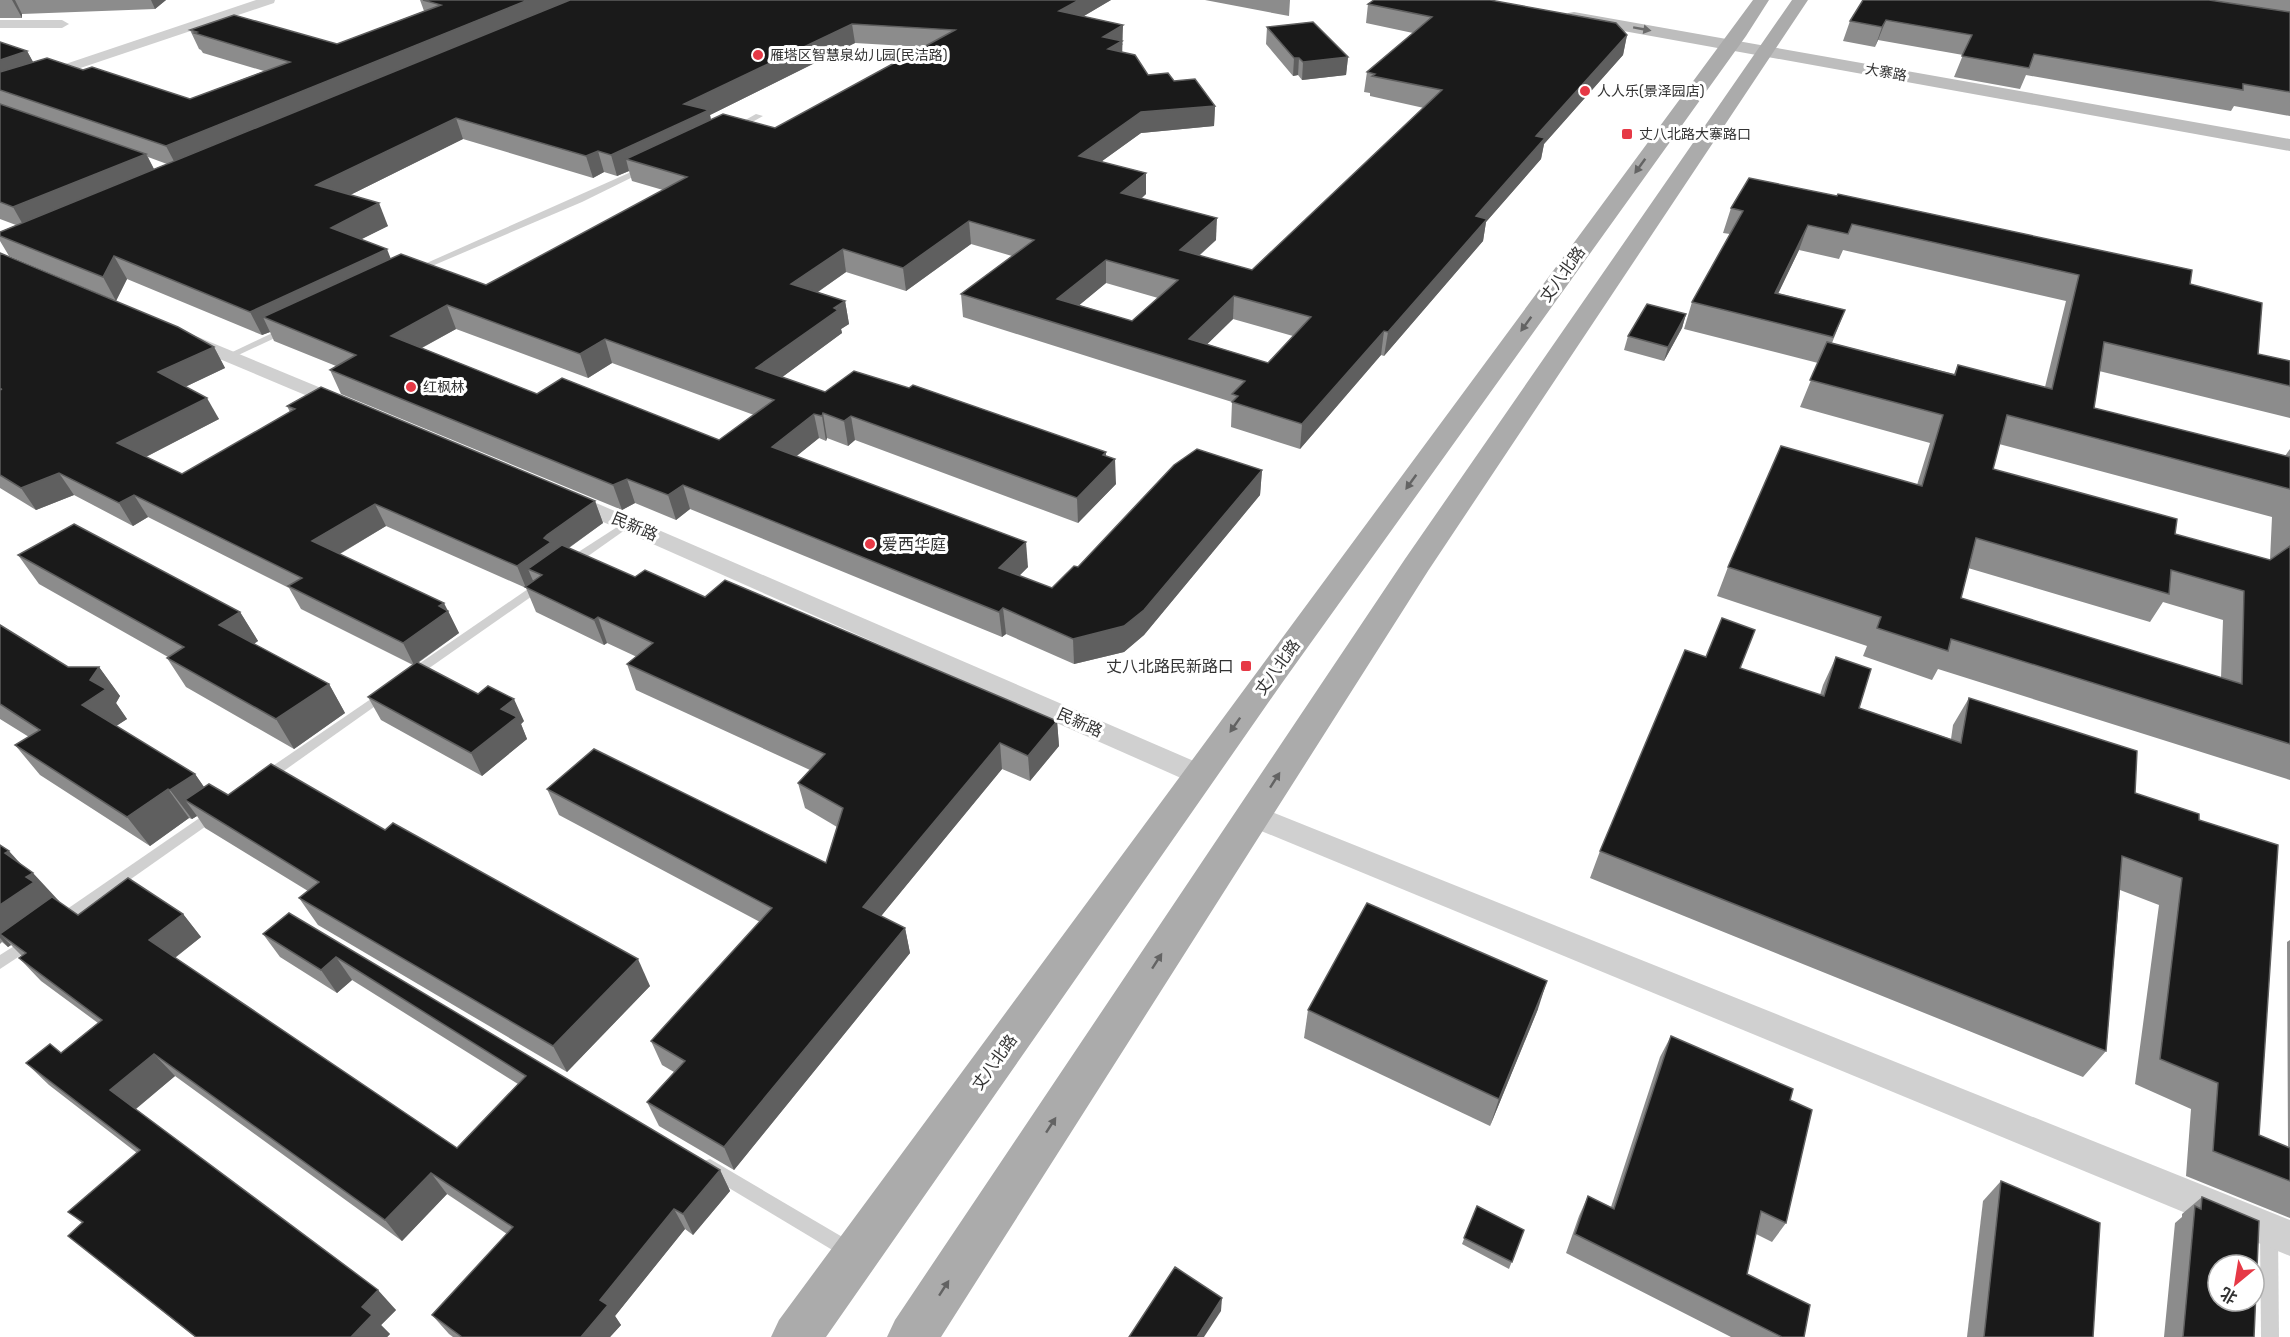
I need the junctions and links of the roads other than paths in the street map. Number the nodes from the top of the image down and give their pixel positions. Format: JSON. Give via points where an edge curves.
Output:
{"nodes":[{"id":1,"x":269,"y":0,"type":"edge"},
{"id":2,"x":1761,"y":0,"type":"edge"},
{"id":3,"x":1800,"y":0,"type":"edge"},
{"id":4,"x":1562,"y":7,"type":"edge"},
{"id":5,"x":0,"y":24,"type":"edge"},
{"id":6,"x":62,"y":24,"type":"dead end"},
{"id":7,"x":1751,"y":42,"type":"junction"},
{"id":8,"x":0,"y":91,"type":"edge"},
{"id":9,"x":759,"y":116,"type":"dead end"},
{"id":10,"x":727,"y":131,"type":"edge"},
{"id":11,"x":2290,"y":136,"type":"edge"},
{"id":12,"x":2290,"y":145,"type":"edge"},
{"id":13,"x":653,"y":166,"type":"edge"},
{"id":14,"x":407,"y":273,"type":"edge"},
{"id":15,"x":292,"y":327,"type":"edge"},
{"id":16,"x":163,"y":329,"type":"edge"},
{"id":17,"x":229,"y":356,"type":"junction"},
{"id":18,"x":358,"y":410,"type":"edge"},
{"id":19,"x":542,"y":487,"type":"edge"},
{"id":20,"x":628,"y":523,"type":"junction"},
{"id":21,"x":1200,"y":775,"type":"junction"},
{"id":22,"x":255,"y":784,"type":"edge"},
{"id":23,"x":226,"y":805,"type":"edge"},
{"id":24,"x":1252,"y":815,"type":"junction"},
{"id":25,"x":0,"y":963,"type":"edge"},
{"id":26,"x":693,"y":1157,"type":"edge"},
{"id":27,"x":2280,"y":1233,"type":"edge"},
{"id":28,"x":856,"y":1254,"type":"junction"},
{"id":29,"x":796,"y":1337,"type":"edge"},
{"id":30,"x":912,"y":1337,"type":"edge"},
{"id":31,"x":2270,"y":1337,"type":"edge"}],
"edges":[{"from":1,"to":8,"type":"street"},
{"from":2,"to":7,"type":"main road","name":"丈八北路"},
{"from":3,"to":7,"type":"main road","name":"丈八北路"},
{"from":4,"to":7,"type":"main road","name":"大寨路"},
{"from":5,"to":6,"type":"street"},
{"from":7,"to":11,"type":"main road","name":"大寨路"},
{"from":7,"to":12,"type":"main road","name":"大寨路"},
{"from":7,"to":21,"type":"main road","name":"丈八北路","one_way":true},
{"from":24,"to":7,"type":"main road","name":"丈八北路","one_way":true},
{"from":9,"to":10,"type":"lane"},
{"from":13,"to":14,"type":"lane"},
{"from":15,"to":17,"type":"lane"},
{"from":16,"to":17,"type":"street"},
{"from":17,"to":18,"type":"street"},
{"from":19,"to":20,"type":"street","name":"民新路"},
{"from":20,"to":21,"type":"street","name":"民新路"},
{"from":20,"to":22,"type":"lane"},
{"from":21,"to":28,"type":"main road","name":"丈八北路"},
{"from":23,"to":25,"type":"lane"},
{"from":24,"to":27,"type":"street"},
{"from":30,"to":24,"type":"main road","name":"丈八北路","one_way":true},
{"from":26,"to":28,"type":"lane"},
{"from":27,"to":31,"type":"lane"},
{"from":28,"to":29,"type":"main road","name":"丈八北路"}]}
